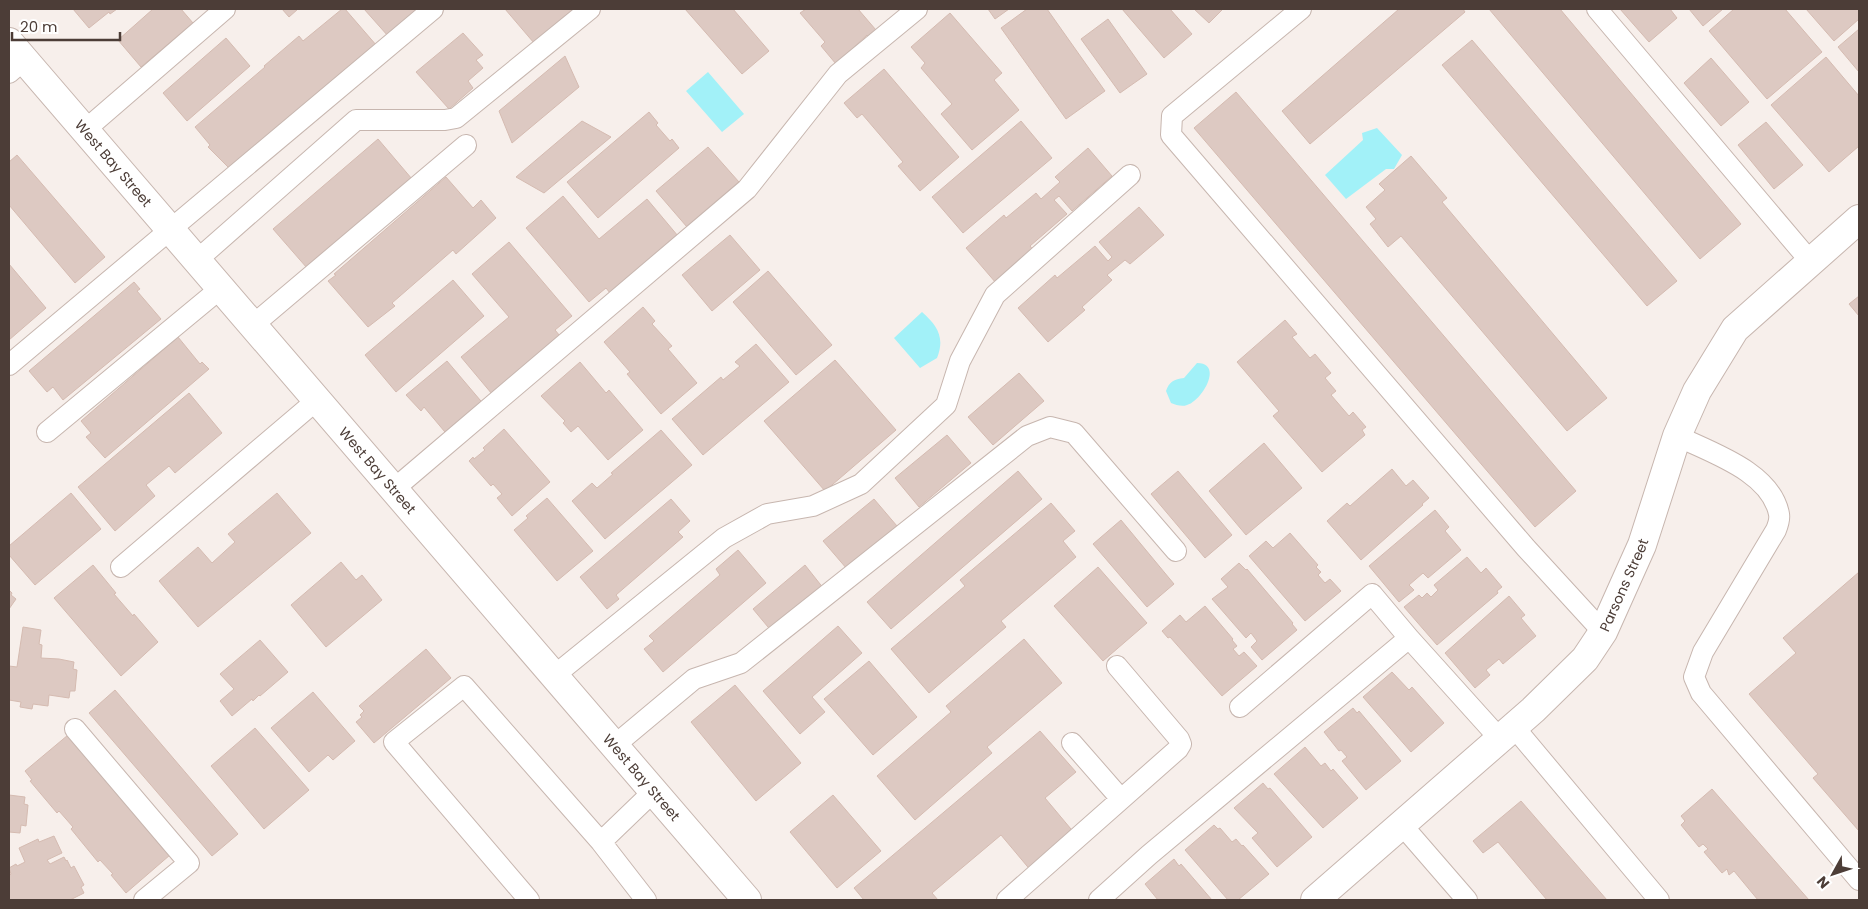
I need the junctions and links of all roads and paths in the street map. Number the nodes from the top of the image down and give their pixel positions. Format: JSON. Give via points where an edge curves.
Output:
{"nodes":[{"id":1,"x":225,"y":9,"type":"edge"},
{"id":2,"x":433,"y":9,"type":"edge"},
{"id":3,"x":590,"y":9,"type":"edge"},
{"id":4,"x":917,"y":9,"type":"edge"},
{"id":5,"x":1300,"y":9,"type":"edge"},
{"id":6,"x":1597,"y":9,"type":"edge"},
{"id":7,"x":14,"y":58,"type":"edge"},
{"id":8,"x":85,"y":130,"type":"junction"},
{"id":9,"x":466,"y":145,"type":"dead end"},
{"id":10,"x":1130,"y":175,"type":"dead end"},
{"id":11,"x":1859,"y":219,"type":"edge"},
{"id":12,"x":171,"y":229,"type":"junction"},
{"id":13,"x":197,"y":260,"type":"junction"},
{"id":14,"x":1810,"y":262,"type":"junction"},
{"id":15,"x":221,"y":288,"type":"junction"},
{"id":16,"x":253,"y":325,"type":"junction"},
{"id":17,"x":9,"y":365,"type":"edge"},
{"id":18,"x":317,"y":400,"type":"junction"},
{"id":19,"x":47,"y":432,"type":"dead end"},
{"id":20,"x":1677,"y":436,"type":"junction"},
{"id":21,"x":394,"y":489,"type":"junction"},
{"id":22,"x":1176,"y":551,"type":"dead end"},
{"id":23,"x":121,"y":567,"type":"dead end"},
{"id":24,"x":1603,"y":632,"type":"junction"},
{"id":25,"x":1409,"y":638,"type":"junction"},
{"id":26,"x":1117,"y":666,"type":"dead end"},
{"id":27,"x":555,"y":675,"type":"junction"},
{"id":28,"x":1240,"y":707,"type":"dead end"},
{"id":29,"x":75,"y":729,"type":"dead end"},
{"id":30,"x":1507,"y":733,"type":"junction"},
{"id":31,"x":1072,"y":743,"type":"dead end"},
{"id":32,"x":615,"y":745,"type":"junction"},
{"id":33,"x":654,"y":792,"type":"junction"},
{"id":34,"x":1121,"y":799,"type":"junction"},
{"id":35,"x":1402,"y":825,"type":"junction"},
{"id":36,"x":601,"y":842,"type":"junction"},
{"id":37,"x":1859,"y":880,"type":"edge"},
{"id":38,"x":144,"y":900,"type":"edge"},
{"id":39,"x":529,"y":900,"type":"edge"},
{"id":40,"x":646,"y":900,"type":"edge"},
{"id":41,"x":747,"y":900,"type":"edge"},
{"id":42,"x":1007,"y":900,"type":"edge"},
{"id":43,"x":1099,"y":900,"type":"edge"},
{"id":44,"x":1315,"y":900,"type":"edge"},
{"id":45,"x":1467,"y":900,"type":"edge"},
{"id":46,"x":1659,"y":900,"type":"edge"}],
"edges":[{"from":1,"to":8,"type":"lane"},
{"from":2,"to":12,"type":"lane"},
{"from":3,"to":13,"type":"lane","via":[[456,118],[356,120]]},
{"from":4,"to":21,"type":"lane","via":[[838,74],[747,189]]},
{"from":5,"to":24,"type":"lane","via":[[1172,116],[1171,135],[1526,548]]},
{"from":6,"to":14,"type":"lane"},
{"from":7,"to":8,"type":"street","name":"West Bay Street"},
{"from":8,"to":12,"type":"street","name":"West Bay Street"},
{"from":9,"to":16,"type":"lane"},
{"from":10,"to":27,"type":"lane","via":[[995,295],[960,361],[946,406],[861,484],[813,506],[767,514],[724,538]]},
{"from":11,"to":14,"type":"street","name":"Parsons Street"},
{"from":12,"to":13,"type":"street","name":"West Bay Street"},
{"from":12,"to":17,"type":"lane"},
{"from":13,"to":15,"type":"street","name":"West Bay Street"},
{"from":14,"to":20,"type":"street","name":"Parsons Street","via":[[1735,329],[1697,391]]},
{"from":15,"to":16,"type":"street","name":"West Bay Street"},
{"from":15,"to":19,"type":"lane"},
{"from":16,"to":18,"type":"street","name":"West Bay Street"},
{"from":18,"to":21,"type":"street","name":"West Bay Street"},
{"from":18,"to":23,"type":"lane"},
{"from":20,"to":24,"type":"street","name":"Parsons Street","via":[[1642,546]]},
{"from":20,"to":37,"type":"lane","via":[[1759,480],[1773,498],[1780,516],[1776,530],[1703,652],[1694,677],[1700,692]]},
{"from":21,"to":27,"type":"street","name":"West Bay Street"},
{"from":22,"to":32,"type":"lane","via":[[1074,433],[1050,427],[1027,436],[741,663],[694,678]]},
{"from":24,"to":30,"type":"street","name":"Parsons Street","via":[[1585,659]]},
{"from":25,"to":28,"type":"lane","via":[[1372,594]]},
{"from":25,"to":30,"type":"lane"},
{"from":25,"to":43,"type":"lane"},
{"from":26,"to":34,"type":"lane","via":[[1181,744]]},
{"from":27,"to":32,"type":"street","name":"West Bay Street"},
{"from":29,"to":38,"type":"lane","via":[[189,863]]},
{"from":30,"to":35,"type":"street","name":"Parsons Street"},
{"from":30,"to":46,"type":"lane"},
{"from":31,"to":34,"type":"lane"},
{"from":32,"to":33,"type":"street","name":"West Bay Street"},
{"from":33,"to":36,"type":"lane"},
{"from":33,"to":41,"type":"street","name":"West Bay Street"},
{"from":34,"to":42,"type":"lane"},
{"from":35,"to":44,"type":"street","name":"Parsons Street"},
{"from":35,"to":45,"type":"lane"},
{"from":36,"to":39,"type":"lane","via":[[464,686],[394,742]]},
{"from":36,"to":40,"type":"lane"}]}
